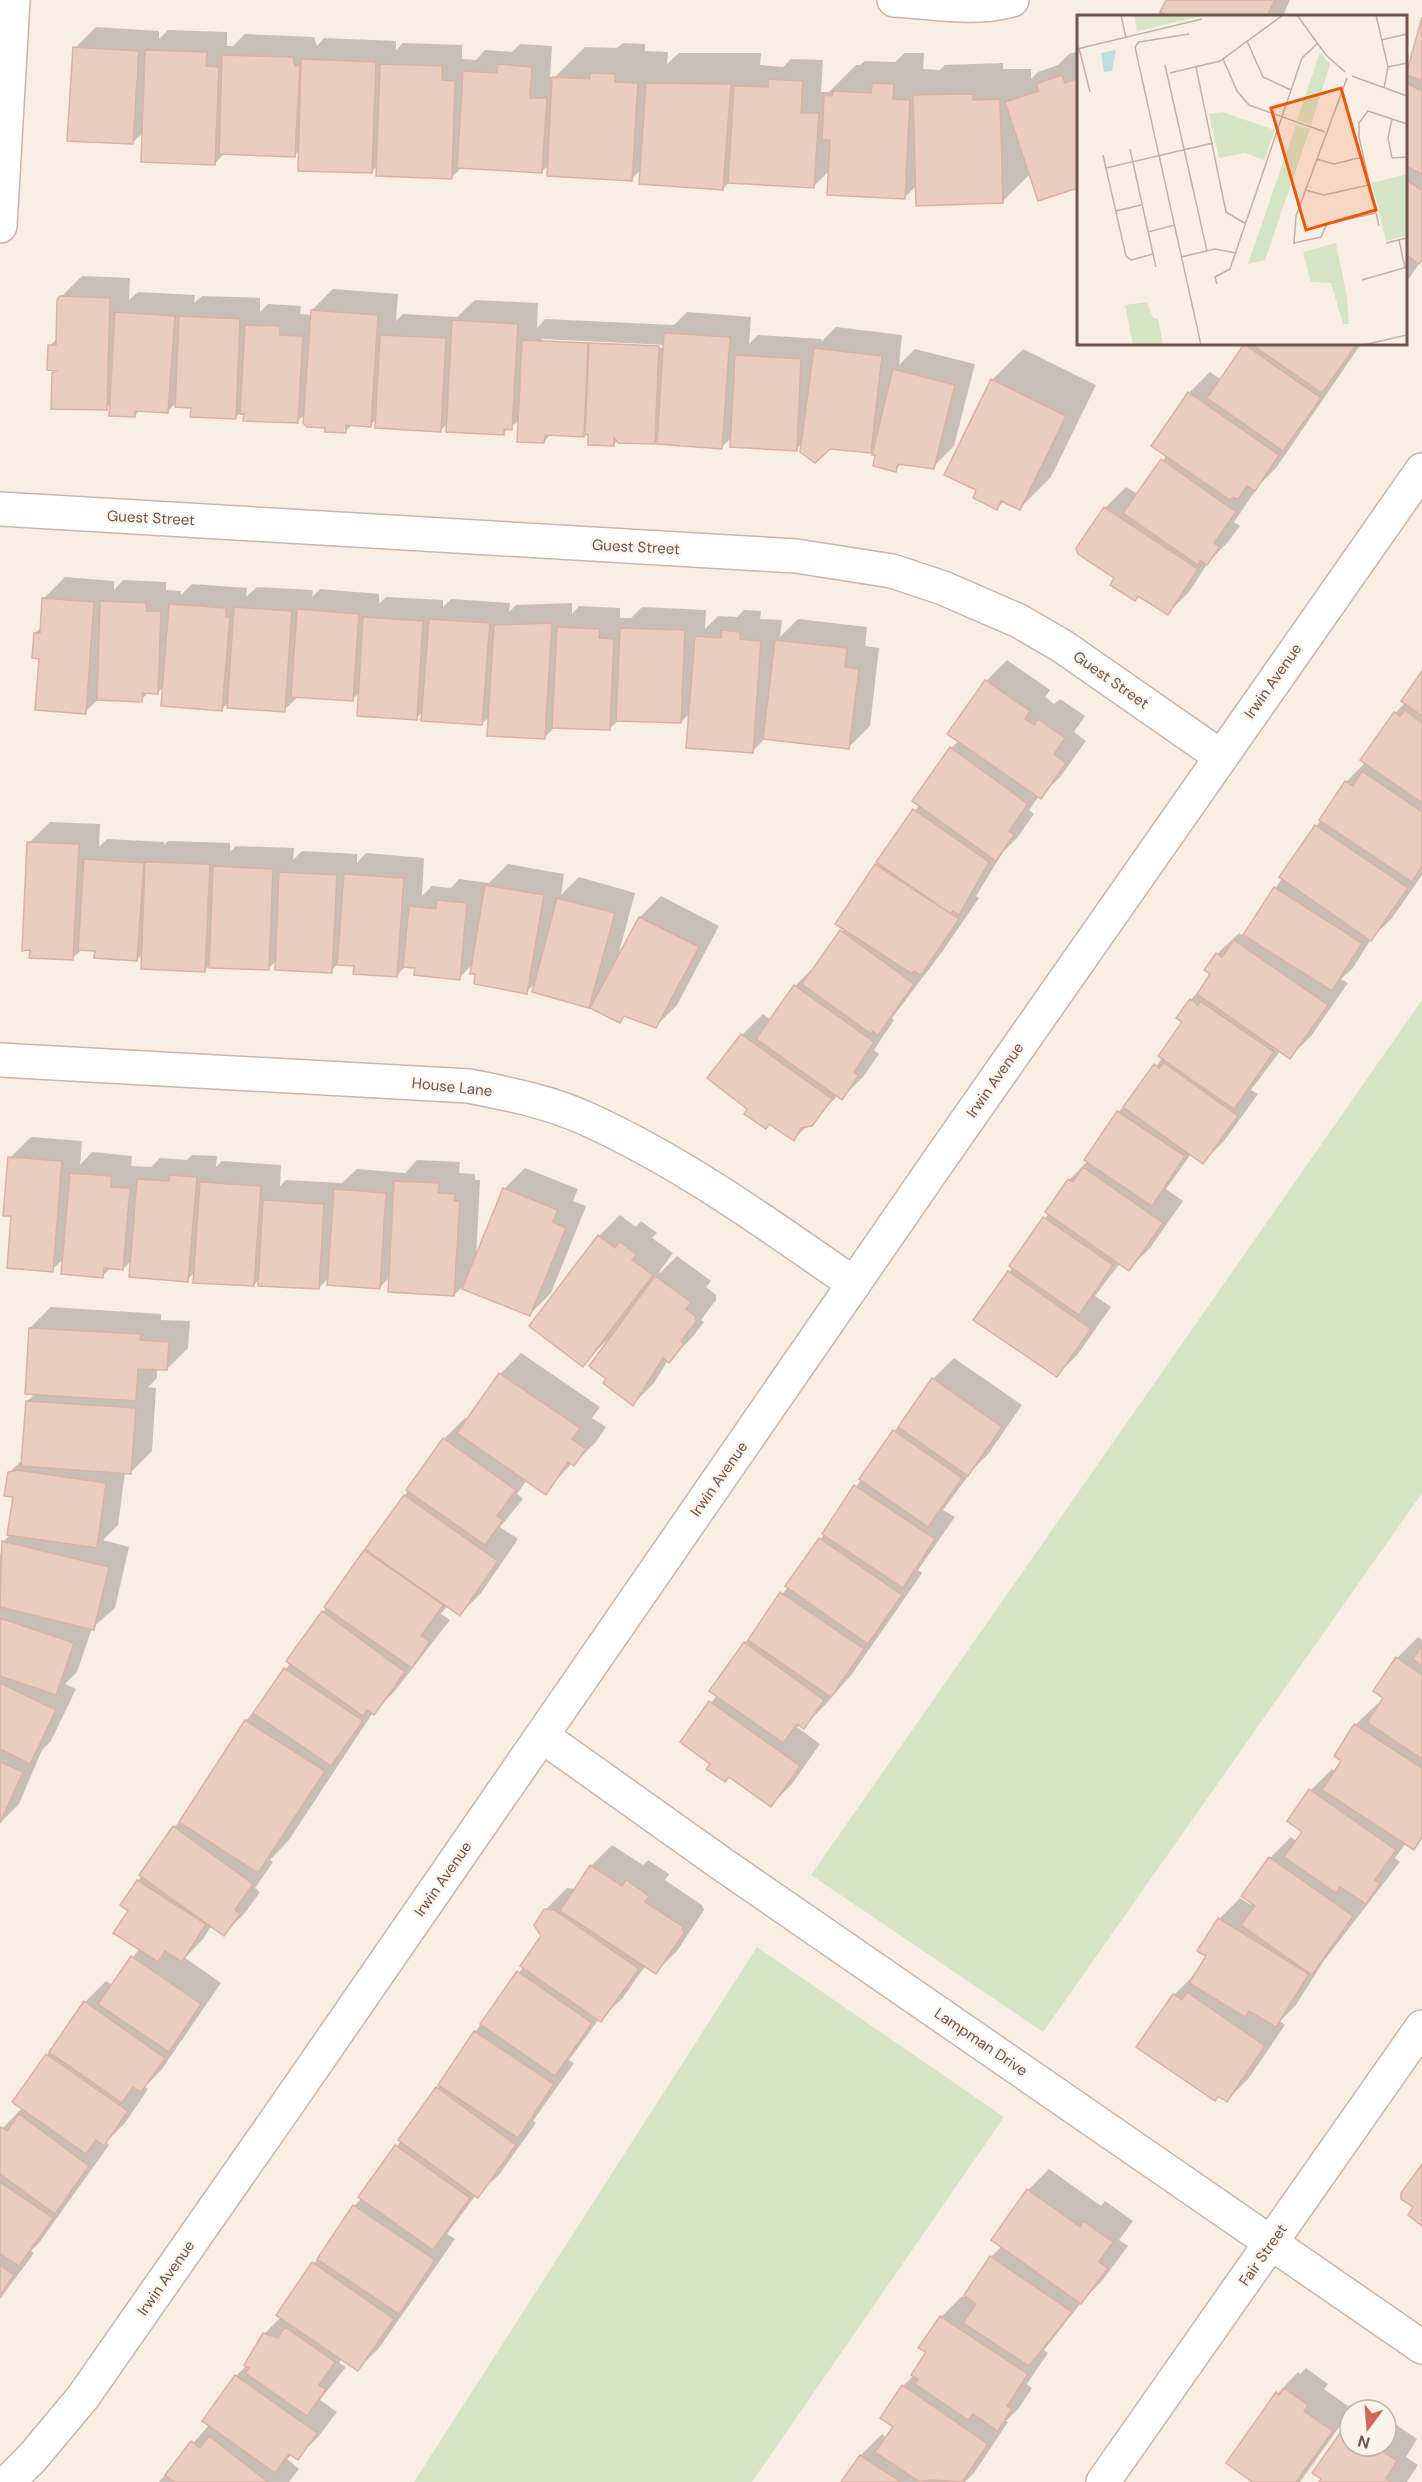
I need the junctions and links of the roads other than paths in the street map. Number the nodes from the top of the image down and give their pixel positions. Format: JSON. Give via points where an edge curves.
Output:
{"nodes":[{"id":1,"x":12,"y":0,"type":"edge"},
{"id":2,"x":894,"y":0,"type":"edge"},
{"id":3,"x":1012,"y":0,"type":"edge"},
{"id":4,"x":0,"y":226,"type":"edge"},
{"id":5,"x":1422,"y":470,"type":"edge"},
{"id":6,"x":0,"y":509,"type":"edge"},
{"id":7,"x":1220,"y":756,"type":"junction"},
{"id":8,"x":0,"y":1060,"type":"edge"},
{"id":9,"x":854,"y":1284,"type":"junction"},
{"id":10,"x":542,"y":1736,"type":"junction"},
{"id":11,"x":1422,"y":2027,"type":"edge"},
{"id":12,"x":1271,"y":2242,"type":"junction"},
{"id":13,"x":1422,"y":2347,"type":"edge"},
{"id":14,"x":8,"y":2482,"type":"edge"},
{"id":15,"x":1103,"y":2482,"type":"edge"}],
"edges":[{"from":1,"to":4,"type":"street"},
{"from":2,"to":3,"type":"street","via":[[967,5]]},
{"from":5,"to":7,"type":"street","name":"Irwin Avenue"},
{"from":6,"to":7,"type":"street","name":"Guest Street","via":[[796,556],[892,572],[982,604],[1062,645]]},
{"from":7,"to":9,"type":"street","name":"Irwin Avenue"},
{"from":8,"to":9,"type":"street","name":"House Lane","via":[[469,1086],[536,1101],[586,1118],[633,1142],[706,1185]]},
{"from":9,"to":10,"type":"street","name":"Irwin Avenue"},
{"from":10,"to":12,"type":"street","name":"Lampman Drive"},
{"from":10,"to":14,"type":"street","name":"Irwin Avenue","via":[[83,2397]]},
{"from":11,"to":12,"type":"street","name":"Fair Street"},
{"from":12,"to":13,"type":"street","name":"Lampman Drive"},
{"from":12,"to":15,"type":"street","name":"Fair Street"}]}
